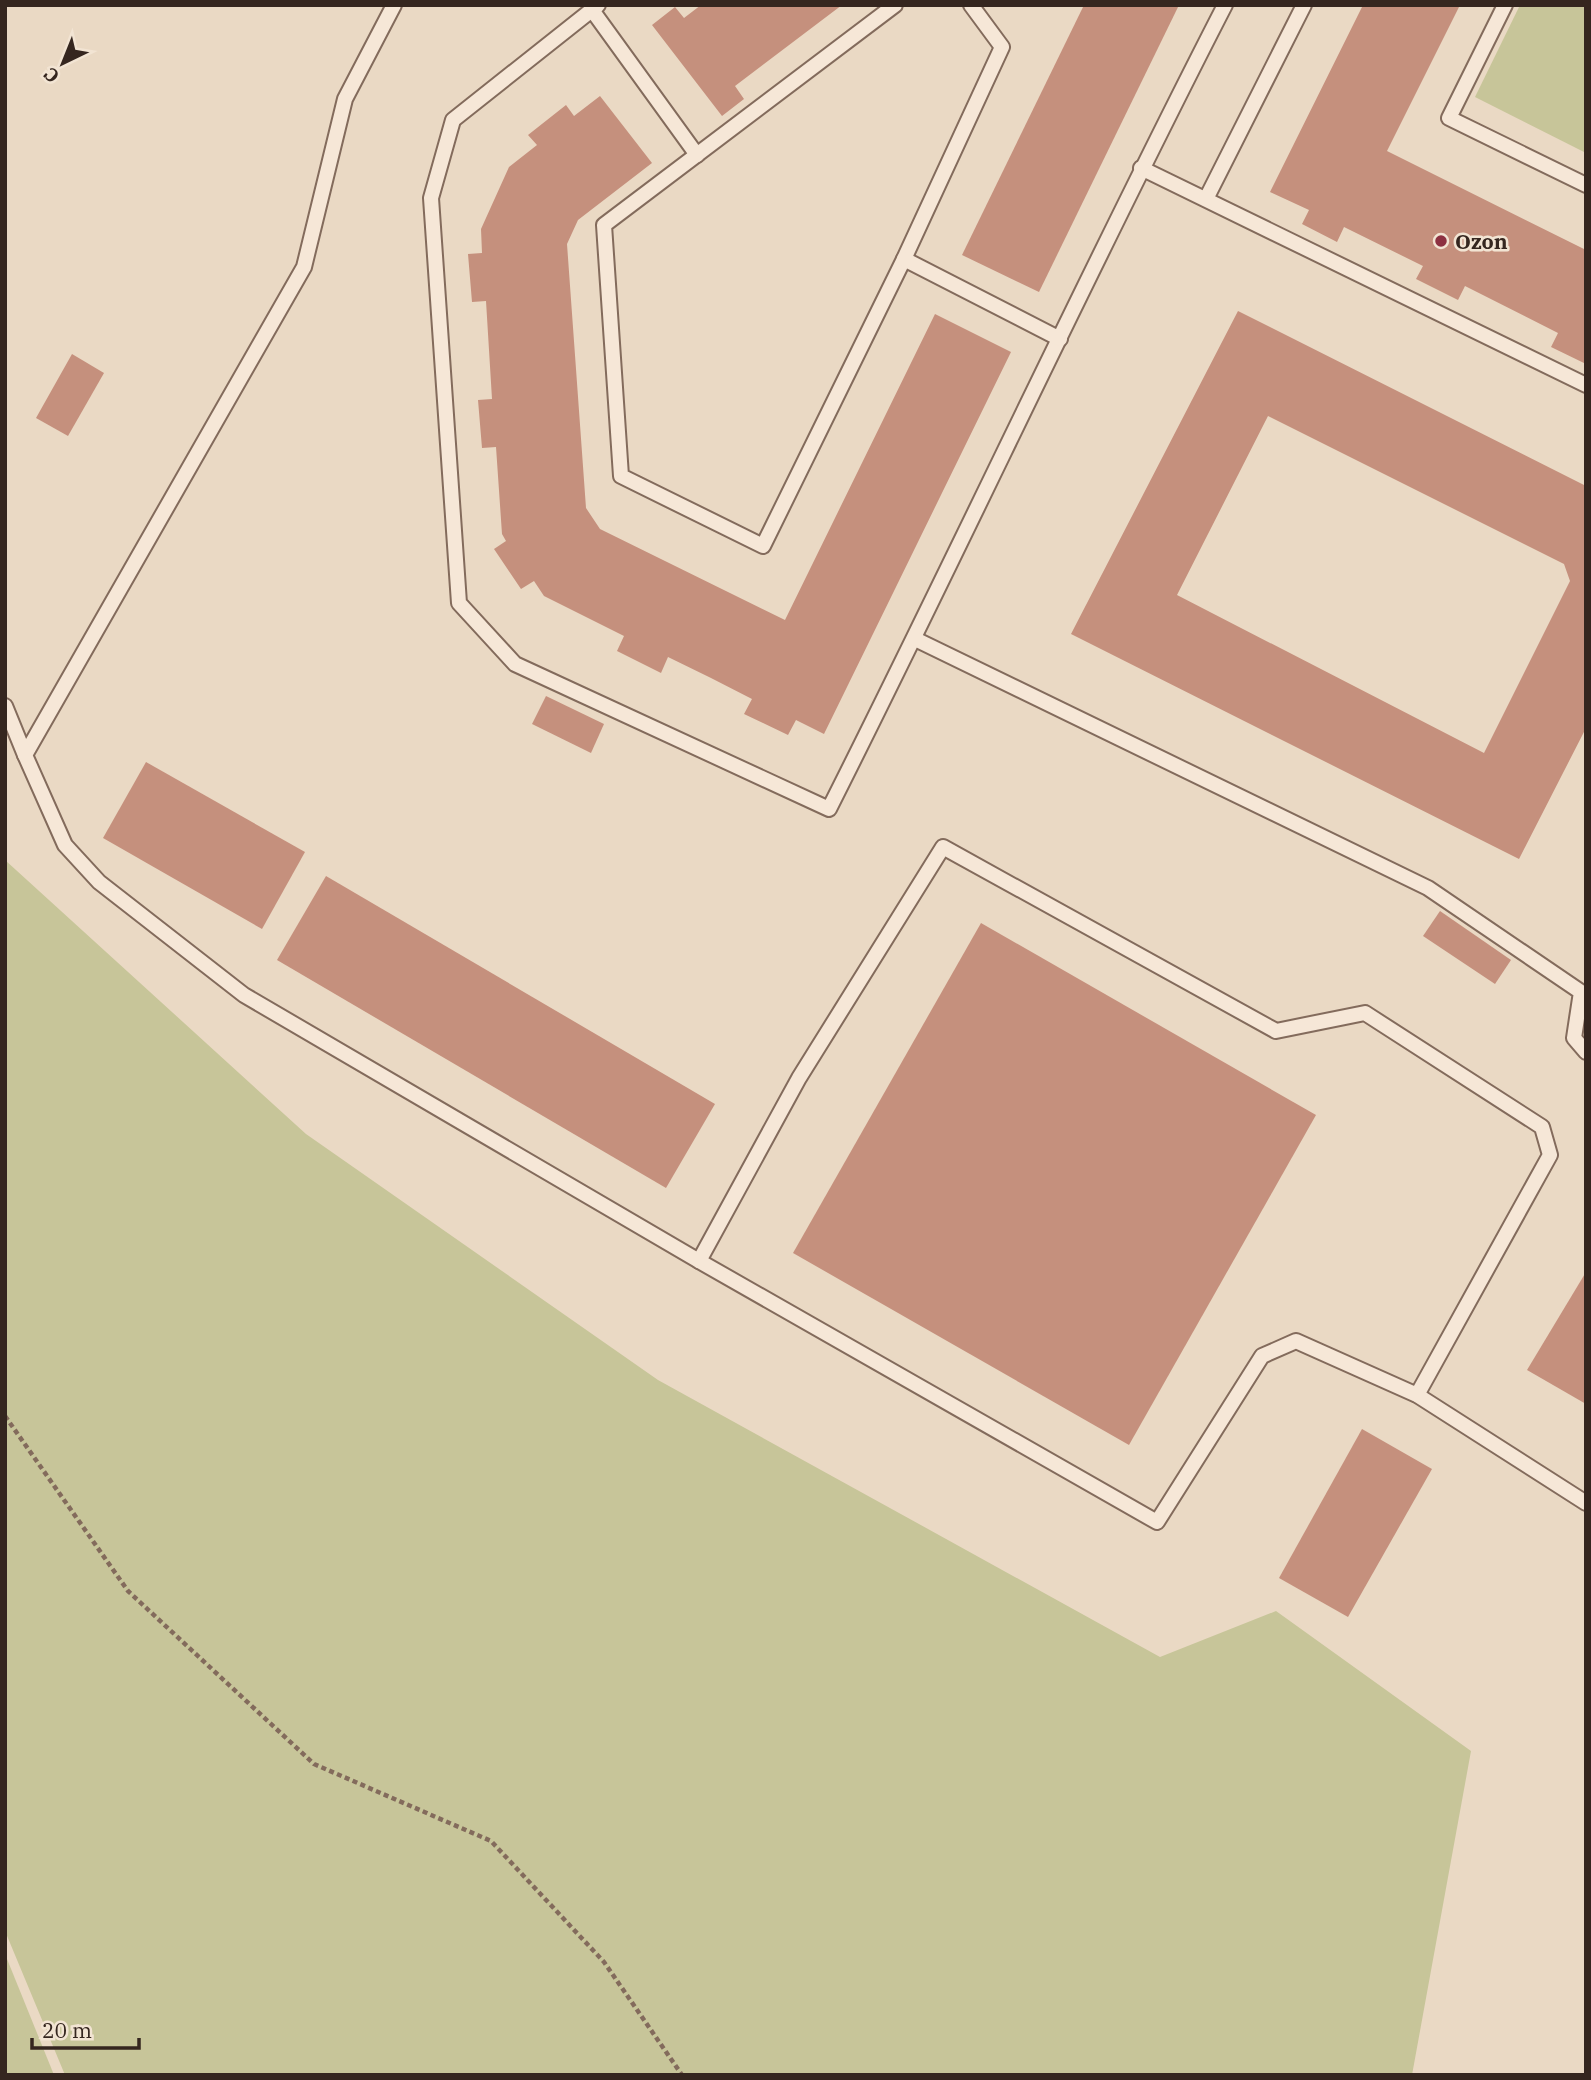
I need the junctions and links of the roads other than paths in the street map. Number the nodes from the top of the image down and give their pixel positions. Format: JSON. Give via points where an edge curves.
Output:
{"nodes":[{"id":1,"x":394,"y":5,"type":"edge"},
{"id":2,"x":895,"y":5,"type":"edge"},
{"id":3,"x":971,"y":5,"type":"edge"},
{"id":4,"x":1225,"y":5,"type":"edge"},
{"id":5,"x":1304,"y":5,"type":"edge"},
{"id":6,"x":1505,"y":5,"type":"edge"},
{"id":7,"x":595,"y":7,"type":"edge"},
{"id":8,"x":698,"y":155,"type":"junction"},
{"id":9,"x":1142,"y":168,"type":"junction"},
{"id":10,"x":1586,"y":185,"type":"edge"},
{"id":11,"x":1206,"y":199,"type":"junction"},
{"id":12,"x":904,"y":259,"type":"junction"},
{"id":13,"x":1060,"y":339,"type":"junction"},
{"id":14,"x":1586,"y":385,"type":"edge"},
{"id":15,"x":915,"y":639,"type":"junction"},
{"id":16,"x":5,"y":706,"type":"edge"},
{"id":17,"x":25,"y":755,"type":"junction"},
{"id":18,"x":1583,"y":987,"type":"edge"},
{"id":19,"x":1586,"y":1052,"type":"edge"},
{"id":20,"x":699,"y":1261,"type":"junction"},
{"id":21,"x":1417,"y":1395,"type":"junction"},
{"id":22,"x":1586,"y":1503,"type":"edge"}],
"edges":[{"from":1,"to":17,"type":"lane","via":[[345,99],[304,267]]},
{"from":2,"to":8,"type":"lane"},
{"from":3,"to":12,"type":"lane","via":[[1002,47]]},
{"from":4,"to":9,"type":"lane"},
{"from":5,"to":11,"type":"lane"},
{"from":6,"to":10,"type":"lane","via":[[1449,118]]},
{"from":7,"to":8,"type":"lane"},
{"from":7,"to":15,"type":"lane","via":[[453,120],[430,198],[459,603],[514,664],[829,809]]},
{"from":8,"to":12,"type":"lane","via":[[604,225],[621,476],[763,546]]},
{"from":9,"to":11,"type":"lane"},
{"from":9,"to":13,"type":"lane"},
{"from":11,"to":14,"type":"lane"},
{"from":12,"to":13,"type":"lane"},
{"from":13,"to":15,"type":"lane"},
{"from":15,"to":18,"type":"lane","via":[[1427,888]]},
{"from":16,"to":17,"type":"lane"},
{"from":17,"to":20,"type":"lane","via":[[65,845],[99,882],[244,995]]},
{"from":18,"to":19,"type":"lane","via":[[1574,1038]]},
{"from":20,"to":21,"type":"lane","via":[[1157,1522],[1262,1356],[1296,1341]]},
{"from":20,"to":21,"type":"lane","via":[[799,1078],[943,847],[1276,1031],[1365,1013],[1542,1127],[1550,1155]]},
{"from":21,"to":22,"type":"lane"}]}
